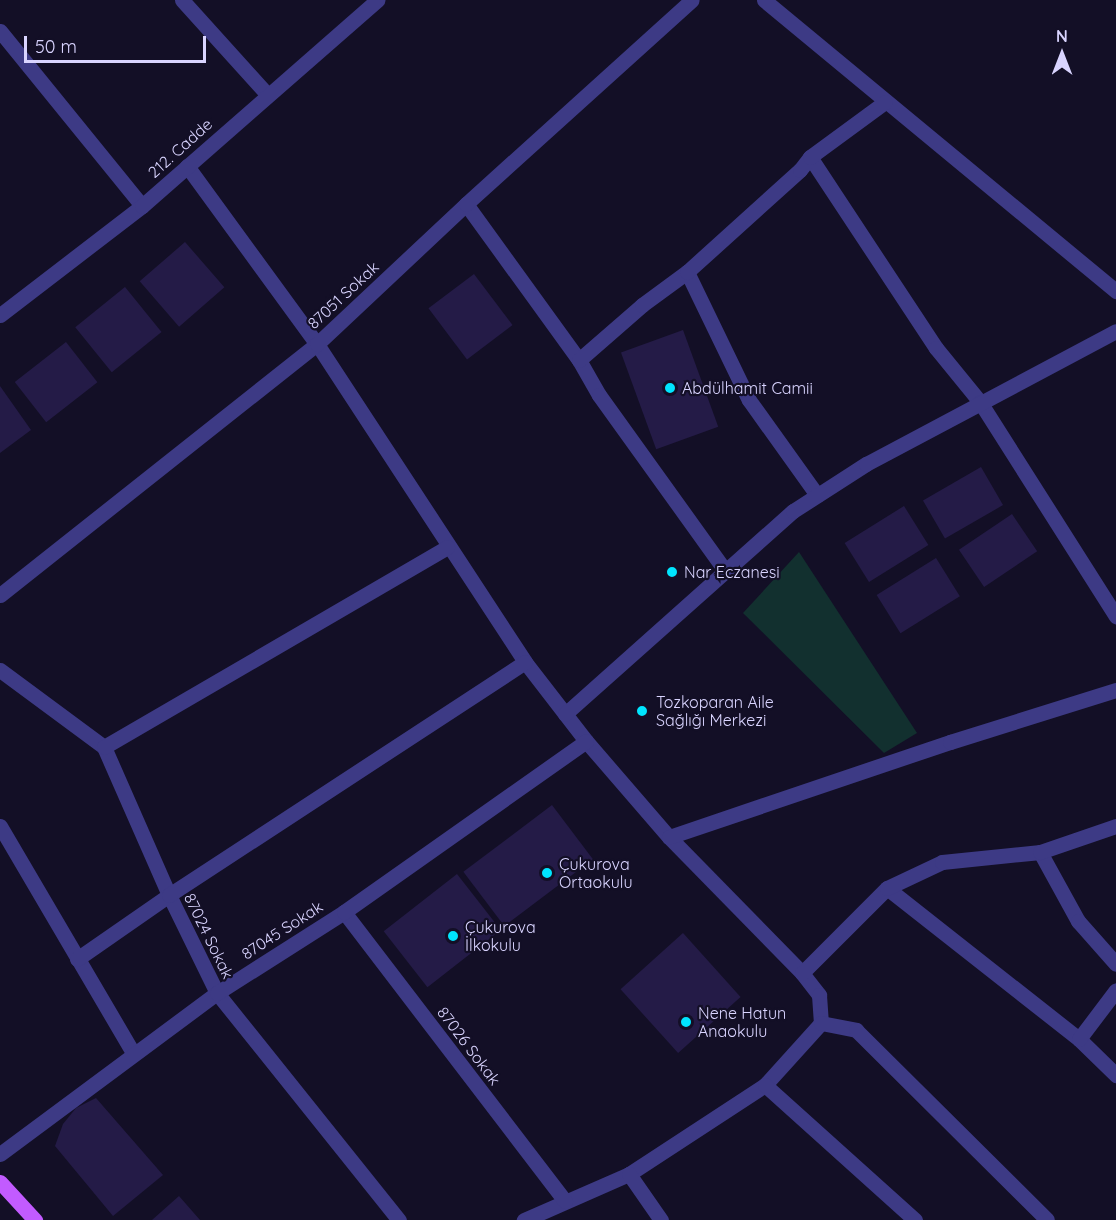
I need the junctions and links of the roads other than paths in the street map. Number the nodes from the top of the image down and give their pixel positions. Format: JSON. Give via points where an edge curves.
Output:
{"nodes":[{"id":1,"x":182,"y":0,"type":"edge"},
{"id":2,"x":692,"y":0,"type":"edge"},
{"id":3,"x":764,"y":0,"type":"edge"},
{"id":4,"x":373,"y":1,"type":"edge"},
{"id":5,"x":0,"y":31,"type":"edge"},
{"id":6,"x":267,"y":94,"type":"junction"},
{"id":7,"x":885,"y":102,"type":"junction"},
{"id":8,"x":810,"y":157,"type":"junction"},
{"id":9,"x":187,"y":166,"type":"junction"},
{"id":10,"x":466,"y":204,"type":"junction"},
{"id":11,"x":142,"y":206,"type":"junction"},
{"id":12,"x":687,"y":272,"type":"junction"},
{"id":13,"x":1116,"y":291,"type":"edge"},
{"id":14,"x":0,"y":315,"type":"edge"},
{"id":15,"x":1116,"y":331,"type":"edge"},
{"id":16,"x":317,"y":344,"type":"junction"},
{"id":17,"x":579,"y":360,"type":"junction"},
{"id":18,"x":980,"y":402,"type":"junction"},
{"id":19,"x":817,"y":495,"type":"junction"},
{"id":20,"x":447,"y":547,"type":"junction"},
{"id":21,"x":726,"y":572,"type":"junction"},
{"id":22,"x":0,"y":595,"type":"edge"},
{"id":23,"x":1116,"y":616,"type":"edge"},
{"id":24,"x":525,"y":662,"type":"junction"},
{"id":25,"x":0,"y":670,"type":"edge"},
{"id":26,"x":1116,"y":690,"type":"edge"},
{"id":27,"x":565,"y":714,"type":"junction"},
{"id":28,"x":586,"y":741,"type":"junction"},
{"id":29,"x":104,"y":747,"type":"junction"},
{"id":30,"x":0,"y":826,"type":"edge"},
{"id":31,"x":1116,"y":826,"type":"edge"},
{"id":32,"x":669,"y":837,"type":"junction"},
{"id":33,"x":1040,"y":852,"type":"junction"},
{"id":34,"x":887,"y":888,"type":"junction"},
{"id":35,"x":169,"y":895,"type":"junction"},
{"id":36,"x":344,"y":912,"type":"junction"},
{"id":37,"x":76,"y":958,"type":"junction"},
{"id":38,"x":1116,"y":964,"type":"edge"},
{"id":39,"x":802,"y":973,"type":"junction"},
{"id":40,"x":1116,"y":990,"type":"edge"},
{"id":41,"x":217,"y":993,"type":"junction"},
{"id":42,"x":821,"y":1023,"type":"junction"},
{"id":43,"x":1079,"y":1039,"type":"junction"},
{"id":44,"x":134,"y":1054,"type":"junction"},
{"id":45,"x":1116,"y":1075,"type":"edge"},
{"id":46,"x":765,"y":1085,"type":"junction"},
{"id":47,"x":0,"y":1154,"type":"edge"},
{"id":48,"x":628,"y":1174,"type":"junction"},
{"id":49,"x":0,"y":1182,"type":"edge"},
{"id":50,"x":566,"y":1201,"type":"junction"},
{"id":51,"x":35,"y":1220,"type":"edge"},
{"id":52,"x":399,"y":1220,"type":"edge"},
{"id":53,"x":524,"y":1220,"type":"edge"},
{"id":54,"x":661,"y":1220,"type":"edge"},
{"id":55,"x":915,"y":1220,"type":"edge"},
{"id":56,"x":1047,"y":1220,"type":"edge"}],
"edges":[{"from":1,"to":6,"type":"street"},
{"from":2,"to":10,"type":"street","name":"87051 Sokak"},
{"from":3,"to":7,"type":"street"},
{"from":4,"to":6,"type":"street","name":"212. Cadde"},
{"from":5,"to":11,"type":"street"},
{"from":6,"to":9,"type":"street","name":"212. Cadde"},
{"from":7,"to":8,"type":"street"},
{"from":7,"to":13,"type":"street"},
{"from":8,"to":12,"type":"street"},
{"from":8,"to":18,"type":"street","via":[[936,348]]},
{"from":9,"to":11,"type":"street","name":"212. Cadde"},
{"from":9,"to":16,"type":"street"},
{"from":10,"to":16,"type":"street","name":"87051 Sokak"},
{"from":10,"to":17,"type":"street"},
{"from":11,"to":14,"type":"street","name":"212. Cadde"},
{"from":12,"to":17,"type":"street"},
{"from":12,"to":19,"type":"street","via":[[749,400]]},
{"from":15,"to":18,"type":"street"},
{"from":16,"to":20,"type":"street"},
{"from":16,"to":22,"type":"street","name":"87051 Sokak"},
{"from":17,"to":21,"type":"street","via":[[599,395]]},
{"from":18,"to":19,"type":"street"},
{"from":18,"to":23,"type":"street"},
{"from":19,"to":21,"type":"street","via":[[793,511]]},
{"from":20,"to":24,"type":"street"},
{"from":20,"to":29,"type":"street"},
{"from":21,"to":27,"type":"street"},
{"from":24,"to":27,"type":"street"},
{"from":24,"to":35,"type":"street"},
{"from":25,"to":29,"type":"street","name":"87024 Sokak"},
{"from":26,"to":32,"type":"street"},
{"from":27,"to":28,"type":"street"},
{"from":28,"to":32,"type":"street"},
{"from":28,"to":36,"type":"street","name":"87045 Sokak"},
{"from":29,"to":35,"type":"street","name":"87024 Sokak"},
{"from":30,"to":37,"type":"street"},
{"from":31,"to":33,"type":"street"},
{"from":32,"to":39,"type":"street"},
{"from":33,"to":34,"type":"street","via":[[942,862]]},
{"from":33,"to":38,"type":"street","via":[[1078,921]]},
{"from":34,"to":39,"type":"street"},
{"from":34,"to":43,"type":"street"},
{"from":35,"to":37,"type":"street"},
{"from":35,"to":41,"type":"street","name":"87024 Sokak"},
{"from":36,"to":41,"type":"street","name":"87045 Sokak"},
{"from":36,"to":50,"type":"street","name":"87026 Sokak"},
{"from":37,"to":44,"type":"street"},
{"from":39,"to":42,"type":"street","via":[[819,995]]},
{"from":40,"to":43,"type":"street"},
{"from":41,"to":44,"type":"street","name":"87045 Sokak"},
{"from":41,"to":52,"type":"street","name":"87024 Sokak"},
{"from":42,"to":46,"type":"street"},
{"from":42,"to":56,"type":"street","via":[[856,1030]]},
{"from":43,"to":45,"type":"street"},
{"from":44,"to":47,"type":"street","name":"87045 Sokak"},
{"from":46,"to":48,"type":"street"},
{"from":46,"to":55,"type":"street"},
{"from":48,"to":50,"type":"street"},
{"from":48,"to":54,"type":"street"},
{"from":49,"to":51,"type":"main road"},
{"from":50,"to":53,"type":"street"}]}
